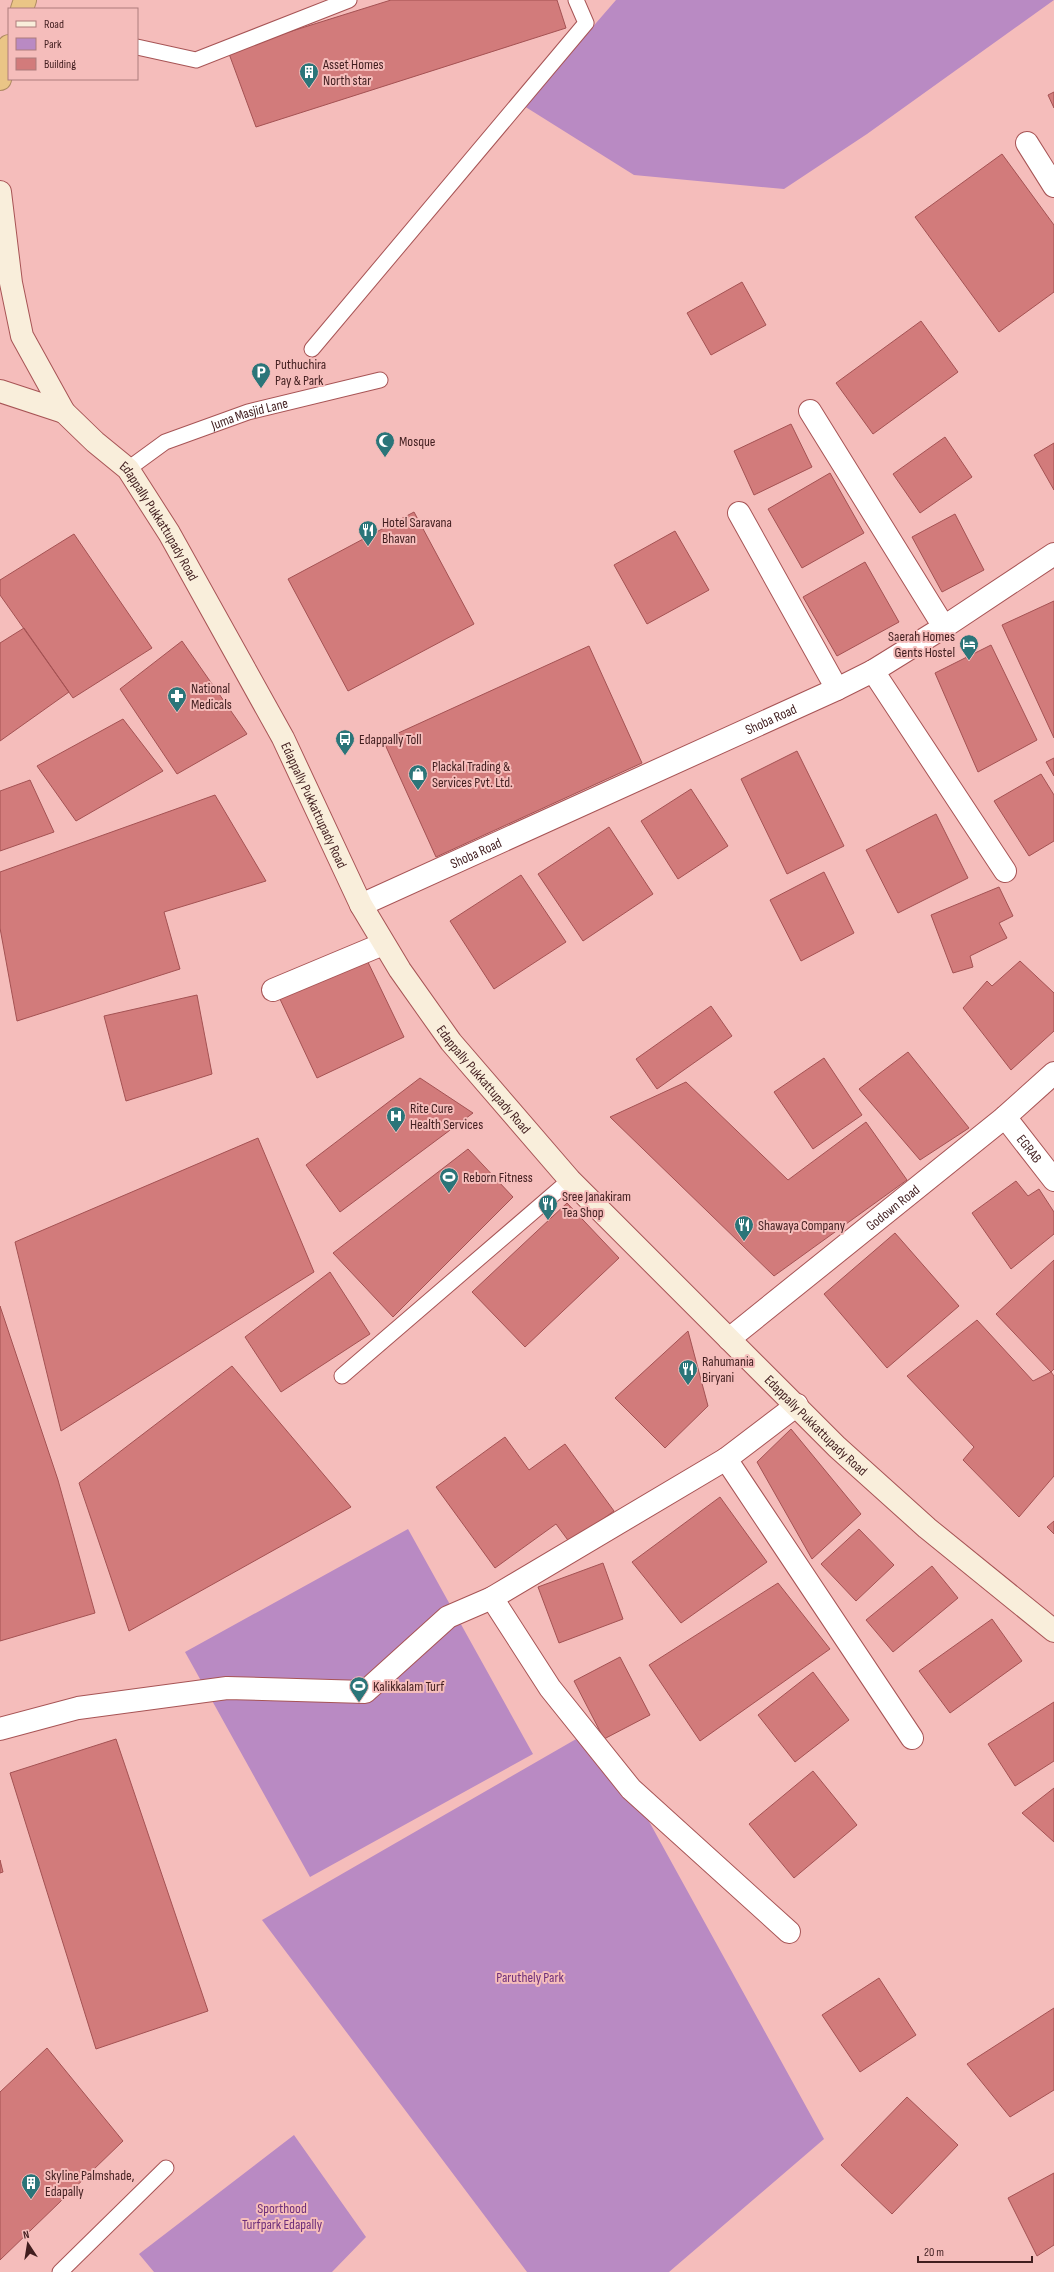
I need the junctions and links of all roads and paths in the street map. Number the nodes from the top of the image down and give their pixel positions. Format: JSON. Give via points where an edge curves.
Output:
{"nodes":[{"id":1,"x":349,"y":0,"type":"edge"},
{"id":2,"x":576,"y":0,"type":"edge"},
{"id":3,"x":138,"y":47,"type":"edge"},
{"id":4,"x":8,"y":50,"type":"edge"},
{"id":5,"x":8,"y":51,"type":"edge"},
{"id":6,"x":0,"y":79,"type":"edge"},
{"id":7,"x":0,"y":89,"type":"edge"},
{"id":8,"x":1027,"y":143,"type":"dead end"},
{"id":9,"x":1054,"y":186,"type":"edge"},
{"id":10,"x":0,"y":192,"type":"edge"},
{"id":11,"x":312,"y":349,"type":"dead end"},
{"id":12,"x":380,"y":380,"type":"dead end"},
{"id":13,"x":0,"y":391,"type":"edge"},
{"id":14,"x":810,"y":411,"type":"dead end"},
{"id":15,"x":64,"y":412,"type":"junction"},
{"id":16,"x":128,"y":470,"type":"junction"},
{"id":17,"x":739,"y":513,"type":"dead end"},
{"id":18,"x":1054,"y":554,"type":"edge"},
{"id":19,"x":944,"y":628,"type":"junction"},
{"id":20,"x":873,"y":671,"type":"junction"},
{"id":21,"x":838,"y":689,"type":"junction"},
{"id":22,"x":1005,"y":871,"type":"dead end"},
{"id":23,"x":361,"y":905,"type":"junction"},
{"id":24,"x":383,"y":944,"type":"junction"},
{"id":25,"x":273,"y":990,"type":"dead end"},
{"id":26,"x":1054,"y":1073,"type":"edge"},
{"id":27,"x":1005,"y":1117,"type":"junction"},
{"id":28,"x":570,"y":1180,"type":"junction"},
{"id":29,"x":1054,"y":1180,"type":"edge"},
{"id":30,"x":729,"y":1339,"type":"junction"},
{"id":31,"x":342,"y":1376,"type":"dead end"},
{"id":32,"x":796,"y":1405,"type":"junction"},
{"id":33,"x":726,"y":1459,"type":"junction"},
{"id":34,"x":492,"y":1598,"type":"junction"},
{"id":35,"x":1054,"y":1631,"type":"edge"},
{"id":36,"x":0,"y":1729,"type":"edge"},
{"id":37,"x":912,"y":1738,"type":"dead end"},
{"id":38,"x":789,"y":1932,"type":"dead end"},
{"id":39,"x":166,"y":2168,"type":"dead end"},
{"id":40,"x":60,"y":2272,"type":"edge"}],
"edges":[{"from":1,"to":3,"type":"lane","via":[[196,60]]},
{"from":2,"to":11,"type":"lane","via":[[586,23]]},
{"from":4,"to":6,"type":"highway"},
{"from":5,"to":7,"type":"main road"},
{"from":8,"to":9,"type":"street"},
{"from":10,"to":15,"type":"main road","via":[[11,283],[22,336]]},
{"from":12,"to":16,"type":"lane","name":"Juma Masjid Lane","via":[[248,412],[165,442]]},
{"from":13,"to":15,"type":"main road"},
{"from":14,"to":19,"type":"street"},
{"from":15,"to":16,"type":"main road","name":"Edappally Pukkattupady Road"},
{"from":16,"to":23,"type":"main road","name":"Edappally Pukkattupady Road","via":[[169,533],[283,738]]},
{"from":17,"to":21,"type":"street"},
{"from":18,"to":19,"type":"street","name":"Shoba Road"},
{"from":19,"to":20,"type":"street","name":"Shoba Road"},
{"from":20,"to":21,"type":"street","name":"Shoba Road"},
{"from":20,"to":22,"type":"street"},
{"from":21,"to":23,"type":"street","name":"Shoba Road"},
{"from":23,"to":24,"type":"main road","name":"Edappally Pukkattupady Road"},
{"from":24,"to":25,"type":"street"},
{"from":24,"to":28,"type":"main road","name":"Edappally Pukkattupady Road","via":[[451,1042]]},
{"from":26,"to":27,"type":"street","name":"Godown Road"},
{"from":27,"to":29,"type":"street","name":"EGRAB"},
{"from":27,"to":30,"type":"street","name":"Godown Road"},
{"from":28,"to":30,"type":"main road","name":"Edappally Pukkattupady Road"},
{"from":28,"to":31,"type":"lane"},
{"from":30,"to":32,"type":"main road","name":"Edappally Pukkattupady Road"},
{"from":32,"to":33,"type":"street"},
{"from":32,"to":35,"type":"main road","name":"Edappally Pukkattupady Road","via":[[927,1528]]},
{"from":33,"to":34,"type":"street"},
{"from":33,"to":37,"type":"street"},
{"from":34,"to":36,"type":"street","via":[[448,1617],[365,1692],[227,1688],[78,1708]]},
{"from":34,"to":38,"type":"street","via":[[550,1688],[632,1789]]},
{"from":39,"to":40,"type":"lane"}]}
